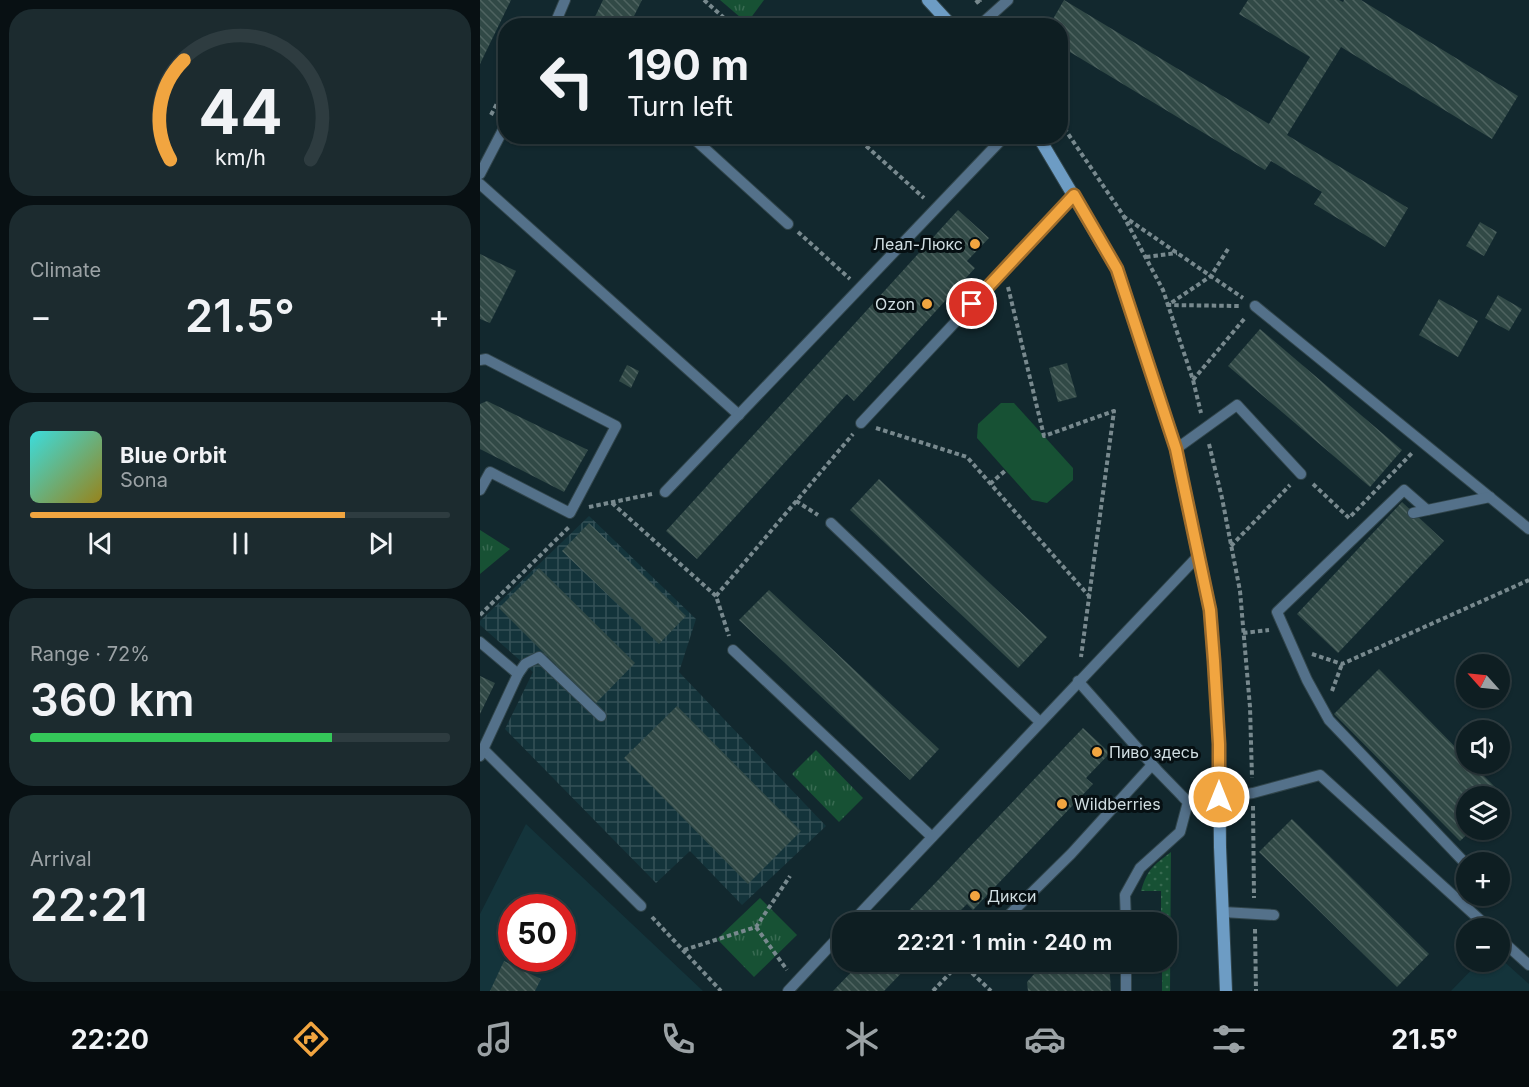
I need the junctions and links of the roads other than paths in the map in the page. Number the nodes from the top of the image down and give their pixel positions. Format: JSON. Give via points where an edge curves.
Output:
{"nodes":[{"id":1,"x":565,"y":0,"type":"edge"},
{"id":2,"x":928,"y":0,"type":"edge"},
{"id":3,"x":1008,"y":0,"type":"edge"},
{"id":4,"x":557,"y":18,"type":"edge"},
{"id":5,"x":945,"y":18,"type":"edge"},
{"id":6,"x":988,"y":18,"type":"edge"},
{"id":7,"x":498,"y":139,"type":"edge"},
{"id":8,"x":700,"y":144,"type":"edge"},
{"id":9,"x":997,"y":144,"type":"edge"},
{"id":10,"x":1043,"y":144,"type":"edge"},
{"id":11,"x":480,"y":174,"type":"edge"},
{"id":12,"x":480,"y":184,"type":"edge"},
{"id":13,"x":1074,"y":195,"type":"junction"},
{"id":14,"x":788,"y":224,"type":"road end"},
{"id":15,"x":1255,"y":306,"type":"road end"},
{"id":16,"x":480,"y":360,"type":"edge"},
{"id":17,"x":739,"y":415,"type":"junction"},
{"id":18,"x":861,"y":423,"type":"road end"},
{"id":19,"x":1176,"y":449,"type":"junction"},
{"id":20,"x":1301,"y":474,"type":"road end"},
{"id":21,"x":480,"y":490,"type":"edge"},
{"id":22,"x":665,"y":492,"type":"road end"},
{"id":23,"x":1491,"y":497,"type":"junction"},
{"id":24,"x":1428,"y":510,"type":"junction"},
{"id":25,"x":1413,"y":513,"type":"dead end"},
{"id":26,"x":831,"y":523,"type":"road end"},
{"id":27,"x":1529,"y":529,"type":"edge"},
{"id":28,"x":1198,"y":555,"type":"junction"},
{"id":29,"x":480,"y":642,"type":"edge"},
{"id":30,"x":733,"y":650,"type":"road end"},
{"id":31,"x":518,"y":674,"type":"junction"},
{"id":32,"x":1078,"y":681,"type":"junction"},
{"id":33,"x":601,"y":716,"type":"dead end"},
{"id":34,"x":1040,"y":722,"type":"junction"},
{"id":35,"x":482,"y":753,"type":"edge"},
{"id":36,"x":1152,"y":765,"type":"junction"},
{"id":37,"x":1219,"y":797,"type":"junction"},
{"id":38,"x":1188,"y":802,"type":"junction"},
{"id":39,"x":932,"y":837,"type":"junction"},
{"id":40,"x":1456,"y":853,"type":"edge"},
{"id":41,"x":641,"y":906,"type":"road end"},
{"id":42,"x":861,"y":912,"type":"edge"},
{"id":43,"x":1012,"y":912,"type":"edge"},
{"id":44,"x":1126,"y":912,"type":"edge"},
{"id":45,"x":1223,"y":912,"type":"junction"},
{"id":46,"x":1274,"y":915,"type":"dead end"},
{"id":47,"x":1477,"y":918,"type":"edge"},
{"id":48,"x":832,"y":944,"type":"edge"},
{"id":49,"x":1510,"y":948,"type":"edge"},
{"id":50,"x":1529,"y":965,"type":"edge"},
{"id":51,"x":1126,"y":972,"type":"edge"},
{"id":52,"x":792,"y":987,"type":"edge"},
{"id":53,"x":1126,"y":991,"type":"edge"},
{"id":54,"x":1226,"y":991,"type":"edge"}],
"edges":[{"from":1,"to":4,"type":"lane"},
{"from":2,"to":5,"type":"main road"},
{"from":3,"to":6,"type":"lane"},
{"from":7,"to":11,"type":"lane"},
{"from":8,"to":14,"type":"lane"},
{"from":9,"to":17,"type":"lane"},
{"from":10,"to":13,"type":"main road"},
{"from":12,"to":17,"type":"lane"},
{"from":13,"to":18,"type":"lane"},
{"from":13,"to":19,"type":"main road","via":[[1117,269]]},
{"from":15,"to":23,"type":"lane"},
{"from":16,"to":21,"type":"lane","via":[[486,359],[616,426],[570,513],[490,472]]},
{"from":17,"to":22,"type":"lane"},
{"from":19,"to":20,"type":"lane","via":[[1236,405]]},
{"from":19,"to":28,"type":"main road"},
{"from":23,"to":24,"type":"lane"},
{"from":23,"to":27,"type":"lane"},
{"from":24,"to":25,"type":"lane"},
{"from":24,"to":40,"type":"lane","via":[[1404,490],[1277,612],[1329,720]]},
{"from":26,"to":34,"type":"lane"},
{"from":28,"to":32,"type":"lane"},
{"from":28,"to":37,"type":"main road","via":[[1213,641]]},
{"from":29,"to":31,"type":"lane"},
{"from":30,"to":39,"type":"lane"},
{"from":31,"to":33,"type":"lane","via":[[525,664],[539,657]]},
{"from":31,"to":35,"type":"lane"},
{"from":32,"to":34,"type":"lane"},
{"from":32,"to":36,"type":"lane"},
{"from":34,"to":39,"type":"lane"},
{"from":35,"to":41,"type":"lane"},
{"from":36,"to":38,"type":"lane"},
{"from":36,"to":43,"type":"lane"},
{"from":37,"to":38,"type":"lane"},
{"from":37,"to":45,"type":"main road"},
{"from":37,"to":47,"type":"lane","via":[[1253,793],[1320,775]]},
{"from":38,"to":44,"type":"lane","via":[[1180,832],[1140,868],[1125,895]]},
{"from":39,"to":42,"type":"lane"},
{"from":45,"to":46,"type":"lane"},
{"from":45,"to":54,"type":"main road"},
{"from":48,"to":52,"type":"lane"},
{"from":49,"to":50,"type":"lane"},
{"from":51,"to":53,"type":"lane"}]}
